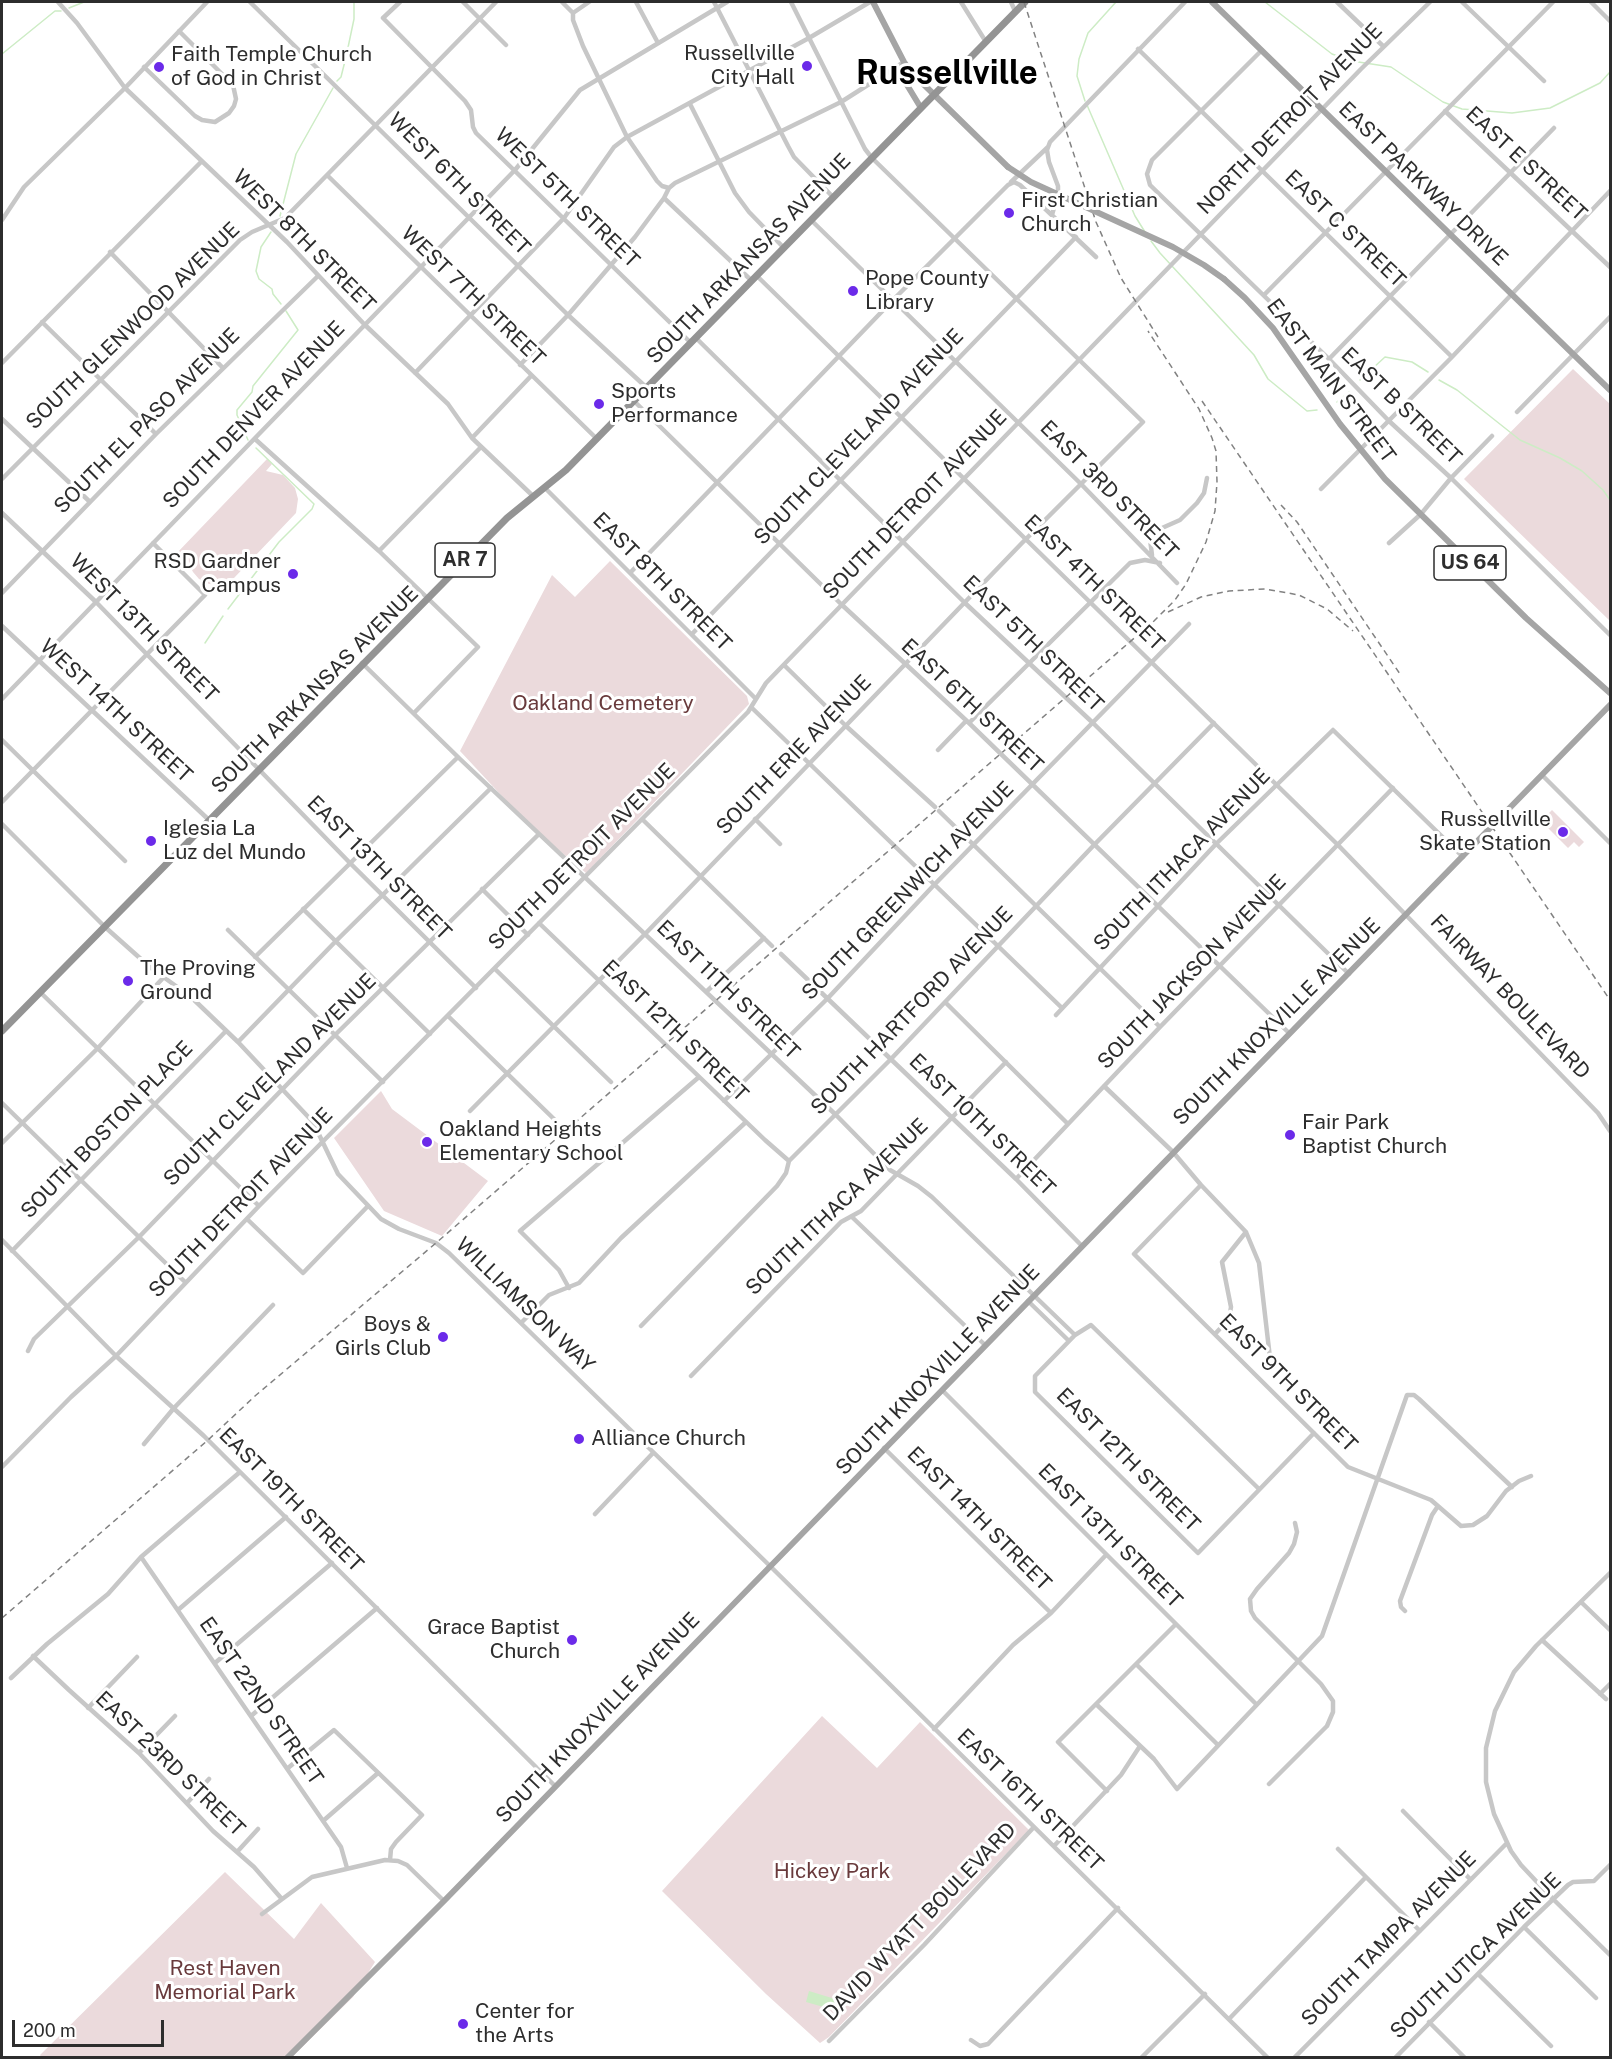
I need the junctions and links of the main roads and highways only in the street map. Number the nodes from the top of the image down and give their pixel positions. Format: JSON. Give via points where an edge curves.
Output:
{"nodes":[{"id":1,"x":872,"y":2,"type":"edge"},
{"id":2,"x":1025,"y":2,"type":"edge"},
{"id":3,"x":1212,"y":2,"type":"edge"},
{"id":4,"x":904,"y":62,"type":"junction"},
{"id":5,"x":934,"y":95,"type":"junction"},
{"id":6,"x":921,"y":108,"type":"junction"},
{"id":7,"x":1611,"y":390,"type":"edge"},
{"id":8,"x":1611,"y":693,"type":"edge"},
{"id":9,"x":1611,"y":705,"type":"edge"},
{"id":10,"x":2,"y":1031,"type":"edge"},
{"id":11,"x":287,"y":2058,"type":"edge"}],
"edges":[{"from":1,"to":4,"type":"main road","number":"US 64"},
{"from":2,"to":5,"type":"highway","number":"AR 7"},
{"from":3,"to":7,"type":"main road","name":"EAST PARKWAY DRIVE"},
{"from":4,"to":5,"type":"main road","number":"US 64"},
{"from":4,"to":6,"type":"main road","via":[[904,80]]},
{"from":5,"to":6,"type":"highway","name":"SOUTH ARKANSAS AVENUE","number":"AR 7"},
{"from":5,"to":8,"type":"main road","name":"EAST MAIN STREET","number":"US 64","bridge":true,"via":[[1008,167],[1030,182],[1173,247],[1224,279],[1273,328],[1360,451],[1384,478],[1526,618]]},
{"from":6,"to":10,"type":"highway","name":"SOUTH ARKANSAS AVENUE","number":"AR 7","via":[[566,470],[507,518],[362,663]]},
{"from":9,"to":11,"type":"main road","name":"SOUTH KNOXVILLE AVENUE"}]}
